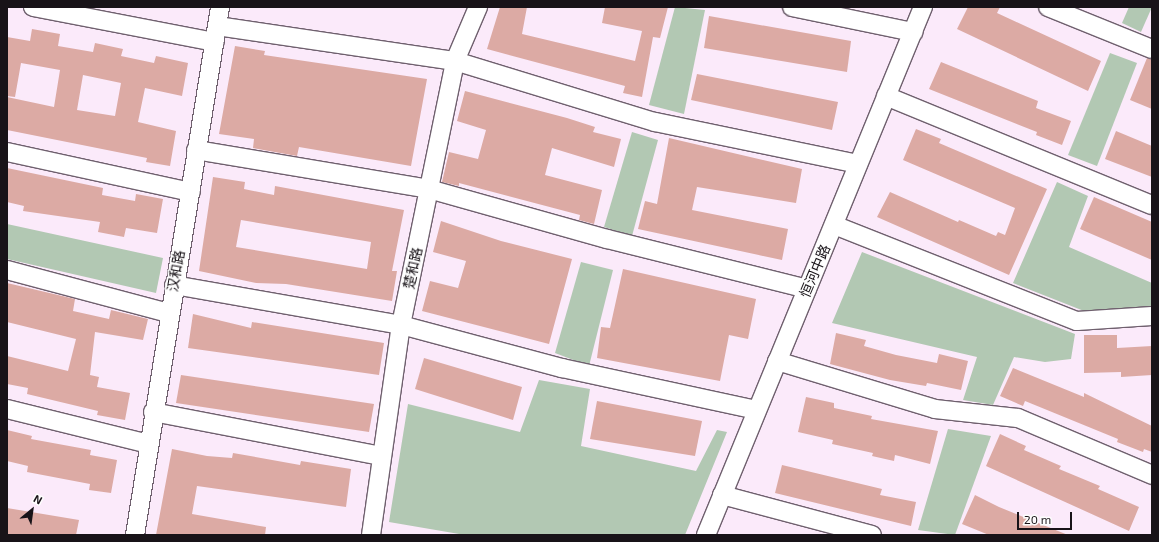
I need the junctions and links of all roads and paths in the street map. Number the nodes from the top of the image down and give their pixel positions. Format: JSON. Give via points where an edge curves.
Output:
{"nodes":[{"id":1,"x":33,"y":7,"type":"edge"},
{"id":2,"x":220,"y":7,"type":"edge"},
{"id":3,"x":478,"y":7,"type":"edge"},
{"id":4,"x":792,"y":7,"type":"edge"},
{"id":5,"x":923,"y":7,"type":"edge"},
{"id":6,"x":1048,"y":7,"type":"edge"},
{"id":7,"x":913,"y":32,"type":"junction"},
{"id":8,"x":216,"y":34,"type":"junction"},
{"id":9,"x":1152,"y":49,"type":"edge"},
{"id":10,"x":455,"y":61,"type":"junction"},
{"id":11,"x":886,"y":96,"type":"junction"},
{"id":12,"x":196,"y":150,"type":"junction"},
{"id":13,"x":7,"y":152,"type":"edge"},
{"id":14,"x":858,"y":164,"type":"junction"},
{"id":15,"x":429,"y":189,"type":"junction"},
{"id":16,"x":191,"y":192,"type":"junction"},
{"id":17,"x":1152,"y":205,"type":"edge"},
{"id":18,"x":834,"y":225,"type":"junction"},
{"id":19,"x":7,"y":270,"type":"edge"},
{"id":20,"x":174,"y":285,"type":"junction"},
{"id":21,"x":807,"y":289,"type":"junction"},
{"id":22,"x":168,"y":313,"type":"junction"},
{"id":23,"x":1152,"y":316,"type":"edge"},
{"id":24,"x":401,"y":325,"type":"junction"},
{"id":25,"x":777,"y":362,"type":"junction"},
{"id":26,"x":7,"y":409,"type":"edge"},
{"id":27,"x":757,"y":410,"type":"junction"},
{"id":28,"x":153,"y":412,"type":"junction"},
{"id":29,"x":148,"y":444,"type":"junction"},
{"id":30,"x":382,"y":456,"type":"junction"},
{"id":31,"x":1152,"y":475,"type":"edge"},
{"id":32,"x":722,"y":496,"type":"junction"},
{"id":33,"x":135,"y":535,"type":"edge"},
{"id":34,"x":371,"y":535,"type":"edge"},
{"id":35,"x":706,"y":535,"type":"edge"},
{"id":36,"x":872,"y":535,"type":"edge"}],
"edges":[{"from":1,"to":8,"type":"street"},
{"from":2,"to":8,"type":"street","name":"汉和路"},
{"from":3,"to":10,"type":"street","name":"楚和路"},
{"from":4,"to":7,"type":"street"},
{"from":5,"to":7,"type":"street","name":"恒河中路"},
{"from":6,"to":9,"type":"street"},
{"from":7,"to":11,"type":"street","name":"恒河中路"},
{"from":8,"to":10,"type":"street"},
{"from":8,"to":12,"type":"street","name":"汉和路"},
{"from":10,"to":14,"type":"street","via":[[655,122]]},
{"from":10,"to":15,"type":"street","name":"楚和路"},
{"from":11,"to":14,"type":"street","name":"恒河中路"},
{"from":11,"to":17,"type":"street"},
{"from":12,"to":15,"type":"street"},
{"from":12,"to":16,"type":"street","name":"汉和路"},
{"from":13,"to":16,"type":"street"},
{"from":14,"to":18,"type":"street","name":"恒河中路"},
{"from":15,"to":21,"type":"street","via":[[607,239]]},
{"from":15,"to":24,"type":"street","name":"楚和路"},
{"from":16,"to":20,"type":"street","name":"汉和路"},
{"from":18,"to":21,"type":"street","name":"恒河中路"},
{"from":18,"to":23,"type":"street","via":[[1077,321]]},
{"from":19,"to":22,"type":"street"},
{"from":20,"to":22,"type":"street","name":"汉和路"},
{"from":20,"to":24,"type":"street"},
{"from":21,"to":25,"type":"street","name":"恒河中路"},
{"from":22,"to":28,"type":"street","name":"汉和路"},
{"from":24,"to":27,"type":"street","via":[[562,368]]},
{"from":24,"to":30,"type":"street","name":"楚和路"},
{"from":25,"to":27,"type":"street","name":"恒河中路"},
{"from":25,"to":31,"type":"street","via":[[935,409],[1018,418]]},
{"from":26,"to":29,"type":"street"},
{"from":27,"to":32,"type":"street","name":"恒河中路"},
{"from":28,"to":29,"type":"street","name":"汉和路"},
{"from":28,"to":30,"type":"street"},
{"from":29,"to":33,"type":"street","name":"汉和路"},
{"from":30,"to":34,"type":"street","name":"楚和路"},
{"from":32,"to":35,"type":"street","name":"恒河中路"},
{"from":32,"to":36,"type":"street"}]}
